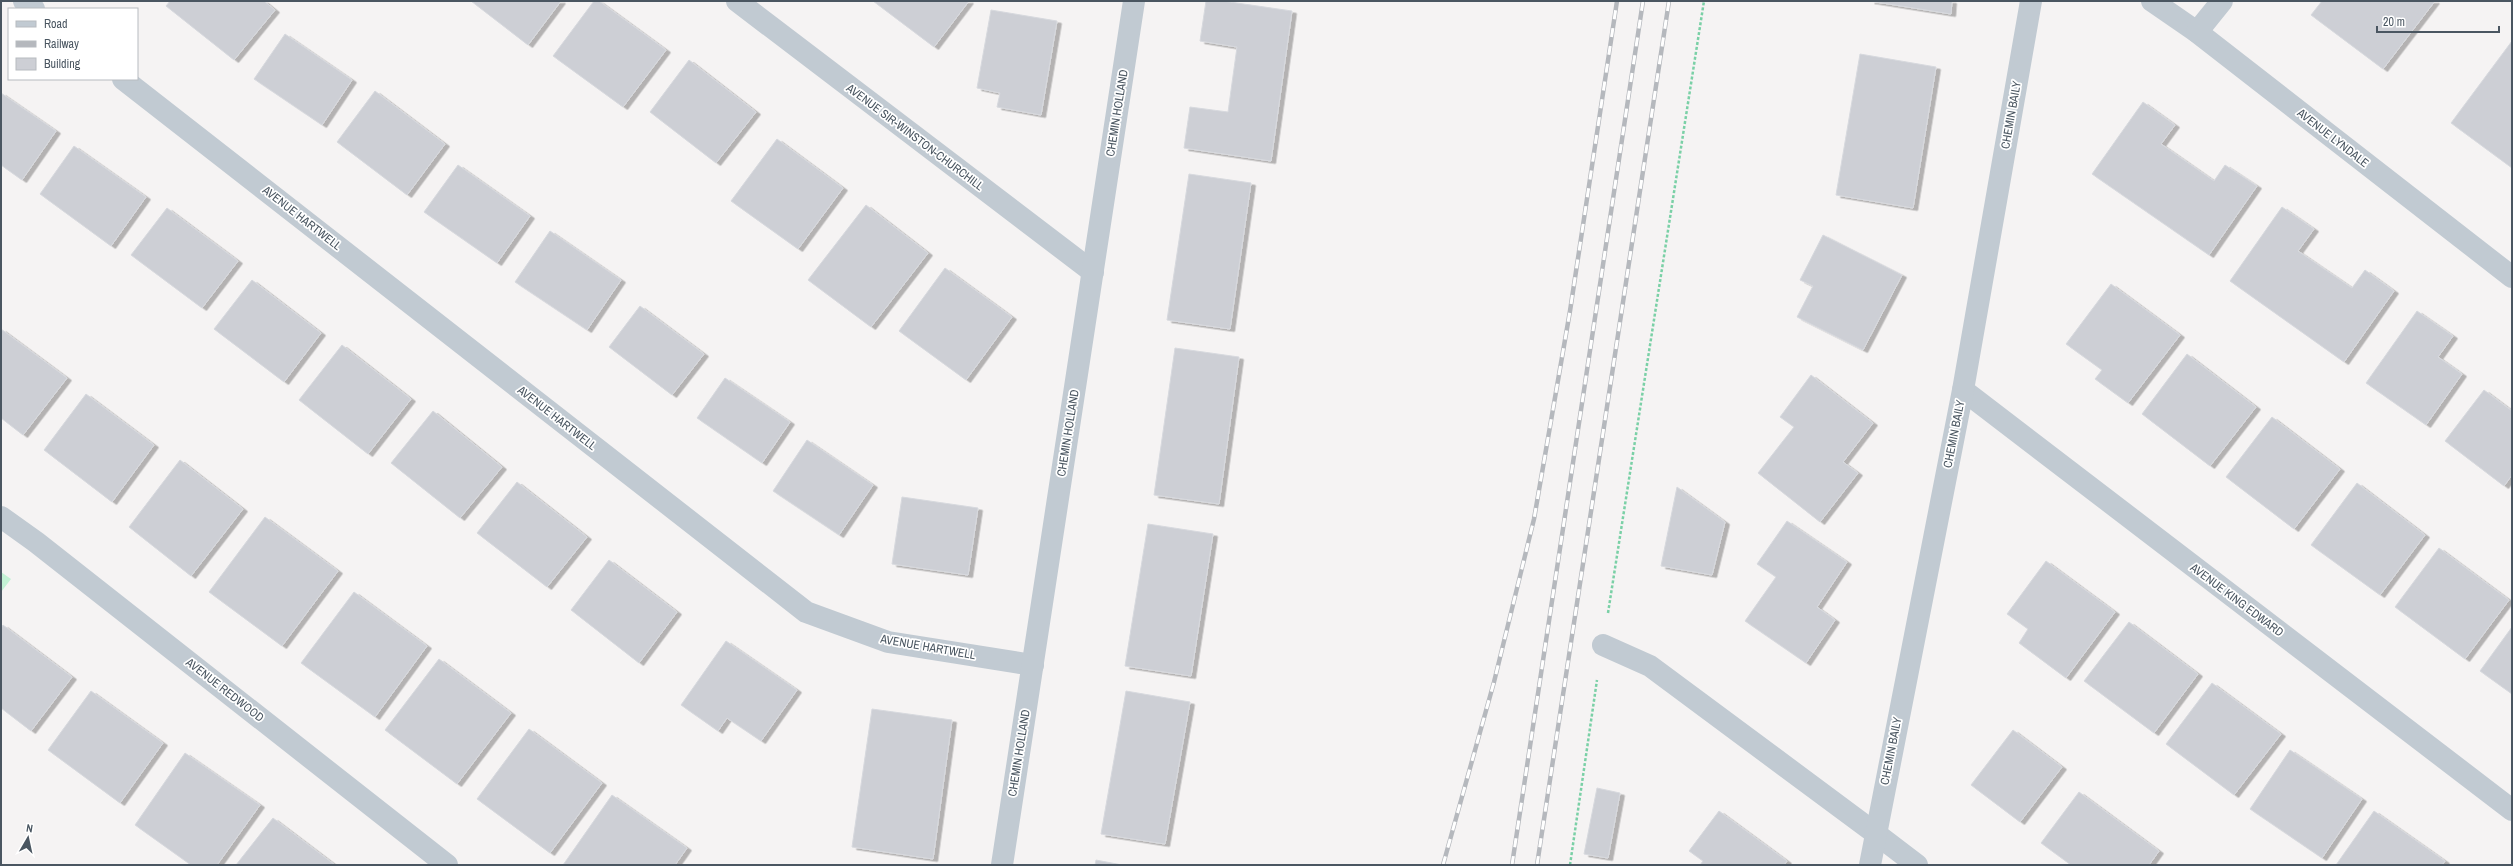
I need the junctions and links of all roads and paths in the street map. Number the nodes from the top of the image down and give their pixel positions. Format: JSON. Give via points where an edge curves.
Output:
{"nodes":[{"id":1,"x":24,"y":1,"type":"edge"},
{"id":2,"x":737,"y":1,"type":"edge"},
{"id":3,"x":1134,"y":1,"type":"edge"},
{"id":4,"x":1704,"y":1,"type":"edge"},
{"id":5,"x":2031,"y":1,"type":"edge"},
{"id":6,"x":2152,"y":1,"type":"edge"},
{"id":7,"x":2222,"y":1,"type":"edge"},
{"id":8,"x":33,"y":8,"type":"edge"},
{"id":9,"x":2197,"y":32,"type":"junction"},
{"id":10,"x":124,"y":80,"type":"edge"},
{"id":11,"x":1093,"y":272,"type":"junction"},
{"id":12,"x":2512,"y":277,"type":"edge"},
{"id":13,"x":1963,"y":390,"type":"junction"},
{"id":14,"x":1,"y":518,"type":"edge"},
{"id":15,"x":1603,"y":645,"type":"junction"},
{"id":16,"x":1033,"y":665,"type":"junction"},
{"id":17,"x":2512,"y":810,"type":"edge"},
{"id":18,"x":1875,"y":833,"type":"junction"},
{"id":19,"x":447,"y":865,"type":"edge"},
{"id":20,"x":1002,"y":865,"type":"edge"},
{"id":21,"x":1570,"y":865,"type":"edge"},
{"id":22,"x":1870,"y":865,"type":"edge"},
{"id":23,"x":1917,"y":865,"type":"edge"}],
"edges":[{"from":1,"to":8,"type":"street"},
{"from":2,"to":11,"type":"street","name":"AVENUE SIR-WINSTON-CHURCHILL"},
{"from":3,"to":11,"type":"street","name":"CHEMIN HOLLAND"},
{"from":4,"to":15,"type":"path"},
{"from":5,"to":13,"type":"street","name":"CHEMIN BAILY"},
{"from":6,"to":9,"type":"street","name":"AVENUE LYNDALE"},
{"from":7,"to":9,"type":"street"},
{"from":9,"to":12,"type":"street","name":"AVENUE LYNDALE"},
{"from":10,"to":16,"type":"street","name":"AVENUE HARTWELL","via":[[806,612],[888,642]]},
{"from":11,"to":16,"type":"street","name":"CHEMIN HOLLAND"},
{"from":13,"to":17,"type":"street","name":"AVENUE KING EDWARD"},
{"from":13,"to":18,"type":"street","name":"CHEMIN BAILY"},
{"from":14,"to":19,"type":"street","name":"AVENUE REDWOOD","via":[[43,547]]},
{"from":15,"to":18,"type":"street","via":[[1650,666]]},
{"from":15,"to":21,"type":"path"},
{"from":16,"to":20,"type":"street","name":"CHEMIN HOLLAND"},
{"from":18,"to":22,"type":"street","name":"CHEMIN BAILY"},
{"from":18,"to":23,"type":"street"}]}
